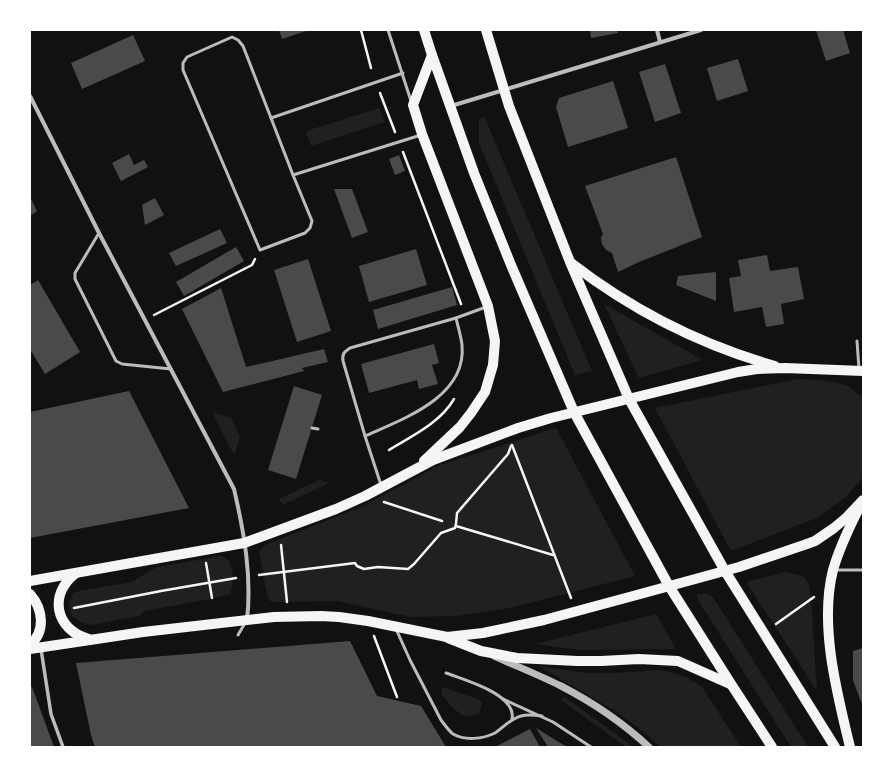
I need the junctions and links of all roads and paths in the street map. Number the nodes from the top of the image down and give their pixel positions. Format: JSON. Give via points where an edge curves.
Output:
{"nodes":[{"id":1,"x":360,"y":30,"type":"edge"},
{"id":2,"x":388,"y":30,"type":"edge"},
{"id":3,"x":424,"y":30,"type":"edge"},
{"id":4,"x":486,"y":30,"type":"edge"},
{"id":5,"x":657,"y":30,"type":"edge"},
{"id":6,"x":701,"y":30,"type":"edge"},
{"id":7,"x":660,"y":42,"type":"junction"},
{"id":8,"x":432,"y":55,"type":"junction"},
{"id":9,"x":371,"y":68,"type":"dead end"},
{"id":10,"x":403,"y":72,"type":"junction"},
{"id":11,"x":378,"y":89,"type":"dead end"},
{"id":12,"x":504,"y":90,"type":"junction"},
{"id":13,"x":30,"y":96,"type":"edge"},
{"id":14,"x":413,"y":105,"type":"junction"},
{"id":15,"x":451,"y":106,"type":"junction"},
{"id":16,"x":271,"y":118,"type":"junction"},
{"id":17,"x":395,"y":132,"type":"dead end"},
{"id":18,"x":422,"y":134,"type":"junction"},
{"id":19,"x":293,"y":175,"type":"junction"},
{"id":20,"x":99,"y":232,"type":"junction"},
{"id":21,"x":260,"y":250,"type":"junction"},
{"id":22,"x":570,"y":262,"type":"junction"},
{"id":23,"x":488,"y":306,"type":"junction"},
{"id":24,"x":456,"y":318,"type":"junction"},
{"id":25,"x":145,"y":319,"type":"junction"},
{"id":26,"x":857,"y":341,"type":"dead end"},
{"id":27,"x":785,"y":368,"type":"junction"},
{"id":28,"x":171,"y":369,"type":"junction"},
{"id":29,"x":862,"y":372,"type":"edge"},
{"id":30,"x":629,"y":399,"type":"junction"},
{"id":31,"x":574,"y":412,"type":"junction"},
{"id":32,"x":312,"y":428,"type":"dead end"},
{"id":33,"x":318,"y":429,"type":"dead end"},
{"id":34,"x":365,"y":436,"type":"junction"},
{"id":35,"x":416,"y":469,"type":"junction"},
{"id":36,"x":382,"y":487,"type":"junction"},
{"id":37,"x":365,"y":496,"type":"junction"},
{"id":38,"x":863,"y":500,"type":"edge"},
{"id":39,"x":442,"y":521,"type":"dead end"},
{"id":40,"x":456,"y":526,"type":"junction"},
{"id":41,"x":280,"y":539,"type":"dead end"},
{"id":42,"x":244,"y":543,"type":"junction"},
{"id":43,"x":554,"y":555,"type":"junction"},
{"id":44,"x":205,"y":558,"type":"dead end"},
{"id":45,"x":833,"y":570,"type":"junction"},
{"id":46,"x":863,"y":570,"type":"edge"},
{"id":47,"x":725,"y":571,"type":"junction"},
{"id":48,"x":78,"y":572,"type":"junction"},
{"id":49,"x":284,"y":572,"type":"junction"},
{"id":50,"x":249,"y":576,"type":"junction"},
{"id":51,"x":30,"y":581,"type":"edge"},
{"id":52,"x":209,"y":583,"type":"junction"},
{"id":53,"x":669,"y":586,"type":"junction"},
{"id":54,"x":30,"y":594,"type":"edge"},
{"id":55,"x":830,"y":595,"type":"junction"},
{"id":56,"x":212,"y":598,"type":"dead end"},
{"id":57,"x":287,"y":602,"type":"dead end"},
{"id":58,"x":59,"y":611,"type":"junction"},
{"id":59,"x":576,"y":611,"type":"junction"},
{"id":60,"x":247,"y":620,"type":"junction"},
{"id":61,"x":775,"y":624,"type":"dead end"},
{"id":62,"x":395,"y":628,"type":"junction"},
{"id":63,"x":238,"y":635,"type":"dead end"},
{"id":64,"x":373,"y":635,"type":"dead end"},
{"id":65,"x":446,"y":637,"type":"junction"},
{"id":66,"x":91,"y":640,"type":"junction"},
{"id":67,"x":30,"y":646,"type":"edge"},
{"id":68,"x":41,"y":646,"type":"junction"},
{"id":69,"x":30,"y":649,"type":"edge"},
{"id":70,"x":481,"y":651,"type":"junction"},
{"id":71,"x":446,"y":673,"type":"dead end"},
{"id":72,"x":731,"y":684,"type":"junction"},
{"id":73,"x":397,"y":697,"type":"dead end"},
{"id":74,"x":504,"y":699,"type":"junction"},
{"id":75,"x":542,"y":716,"type":"junction"},
{"id":76,"x":512,"y":719,"type":"junction"},
{"id":77,"x":63,"y":747,"type":"edge"},
{"id":78,"x":591,"y":747,"type":"edge"},
{"id":79,"x":649,"y":747,"type":"edge"},
{"id":80,"x":772,"y":747,"type":"edge"},
{"id":81,"x":835,"y":747,"type":"edge"},
{"id":82,"x":850,"y":747,"type":"edge"}],
"edges":[{"from":1,"to":9,"type":"path"},
{"from":2,"to":10,"type":"lane"},
{"from":3,"to":8,"type":"main road"},
{"from":4,"to":12,"type":"main road"},
{"from":5,"to":7,"type":"street"},
{"from":6,"to":7,"type":"street"},
{"from":7,"to":12,"type":"street"},
{"from":8,"to":14,"type":"main road"},
{"from":8,"to":15,"type":"main road"},
{"from":10,"to":14,"type":"lane"},
{"from":10,"to":16,"type":"lane"},
{"from":11,"to":17,"type":"path"},
{"from":12,"to":15,"type":"street"},
{"from":12,"to":22,"type":"main road"},
{"from":13,"to":20,"type":"street"},
{"from":14,"to":18,"type":"main road"},
{"from":15,"to":31,"type":"main road","via":[[474,173]]},
{"from":16,"to":19,"type":"lane"},
{"from":16,"to":21,"type":"lane","via":[[243,46],[238,40],[232,37],[187,57],[182,63]]},
{"from":18,"to":19,"type":"lane"},
{"from":18,"to":23,"type":"main road"},
{"from":19,"to":21,"type":"lane","via":[[312,221],[310,228],[305,233]]},
{"from":20,"to":25,"type":"street"},
{"from":20,"to":28,"type":"lane","via":[[75,273],[75,279],[116,361],[122,364]]},
{"from":21,"to":25,"type":"path","via":[[252,265]]},
{"from":22,"to":27,"type":"main road","via":[[613,293],[664,323],[728,350]]},
{"from":22,"to":30,"type":"main road"},
{"from":23,"to":24,"type":"lane"},
{"from":23,"to":35,"type":"main road","via":[[495,341],[493,365],[486,392],[460,427]]},
{"from":24,"to":34,"type":"lane","via":[[462,346],[460,364],[452,384],[437,399]]},
{"from":24,"to":34,"type":"lane","via":[[350,348],[342,355]]},
{"from":25,"to":28,"type":"street"},
{"from":26,"to":29,"type":"lane"},
{"from":27,"to":29,"type":"main road"},
{"from":27,"to":30,"type":"main road","via":[[738,372]]},
{"from":28,"to":42,"type":"street","via":[[234,489]]},
{"from":30,"to":31,"type":"main road"},
{"from":30,"to":47,"type":"main road"},
{"from":31,"to":35,"type":"main road","via":[[518,428],[440,457]]},
{"from":31,"to":53,"type":"main road"},
{"from":32,"to":33,"type":"lane"},
{"from":34,"to":36,"type":"lane"},
{"from":35,"to":36,"type":"main road"},
{"from":36,"to":37,"type":"main road"},
{"from":37,"to":39,"type":"path"},
{"from":37,"to":42,"type":"main road"},
{"from":38,"to":45,"type":"main road"},
{"from":38,"to":47,"type":"main road","via":[[847,517],[815,541]]},
{"from":40,"to":43,"type":"path"},
{"from":40,"to":43,"type":"path","via":[[457,513],[508,454],[511,443]]},
{"from":40,"to":49,"type":"path","via":[[453,530],[441,533],[408,569],[364,569],[355,563]]},
{"from":41,"to":49,"type":"path"},
{"from":42,"to":48,"type":"main road"},
{"from":42,"to":50,"type":"street"},
{"from":43,"to":59,"type":"path"},
{"from":44,"to":52,"type":"path"},
{"from":45,"to":46,"type":"lane"},
{"from":45,"to":55,"type":"main road"},
{"from":47,"to":53,"type":"main road"},
{"from":47,"to":81,"type":"main road"},
{"from":48,"to":51,"type":"main road"},
{"from":48,"to":58,"type":"main road","via":[[68,579],[62,588],[58,600]]},
{"from":49,"to":50,"type":"path"},
{"from":49,"to":57,"type":"path"},
{"from":50,"to":52,"type":"path"},
{"from":50,"to":60,"type":"street"},
{"from":52,"to":56,"type":"path"},
{"from":52,"to":58,"type":"path"},
{"from":53,"to":59,"type":"main road"},
{"from":53,"to":72,"type":"main road"},
{"from":54,"to":67,"type":"main road","via":[[39,608],[41,624]]},
{"from":55,"to":61,"type":"path","via":[[818,594]]},
{"from":55,"to":82,"type":"main road","via":[[832,661]]},
{"from":58,"to":66,"type":"main road","via":[[71,631]]},
{"from":59,"to":65,"type":"main road","via":[[483,633]]},
{"from":60,"to":62,"type":"main road","via":[[321,616],[368,621]]},
{"from":60,"to":63,"type":"lane"},
{"from":60,"to":66,"type":"main road"},
{"from":62,"to":65,"type":"main road"},
{"from":62,"to":76,"type":"lane","via":[[441,720],[454,734],[465,738],[487,736],[495,733]]},
{"from":64,"to":73,"type":"path"},
{"from":65,"to":70,"type":"main road"},
{"from":66,"to":68,"type":"main road"},
{"from":68,"to":69,"type":"main road"},
{"from":68,"to":77,"type":"street","via":[[51,714]]},
{"from":70,"to":72,"type":"main road","via":[[537,659],[678,661]]},
{"from":70,"to":79,"type":"street","via":[[561,686],[611,716]]},
{"from":71,"to":74,"type":"lane","via":[[489,690]]},
{"from":72,"to":80,"type":"main road"},
{"from":74,"to":75,"type":"lane"},
{"from":74,"to":76,"type":"lane","via":[[512,709]]},
{"from":75,"to":76,"type":"lane","via":[[527,715]]},
{"from":75,"to":78,"type":"lane"}]}
